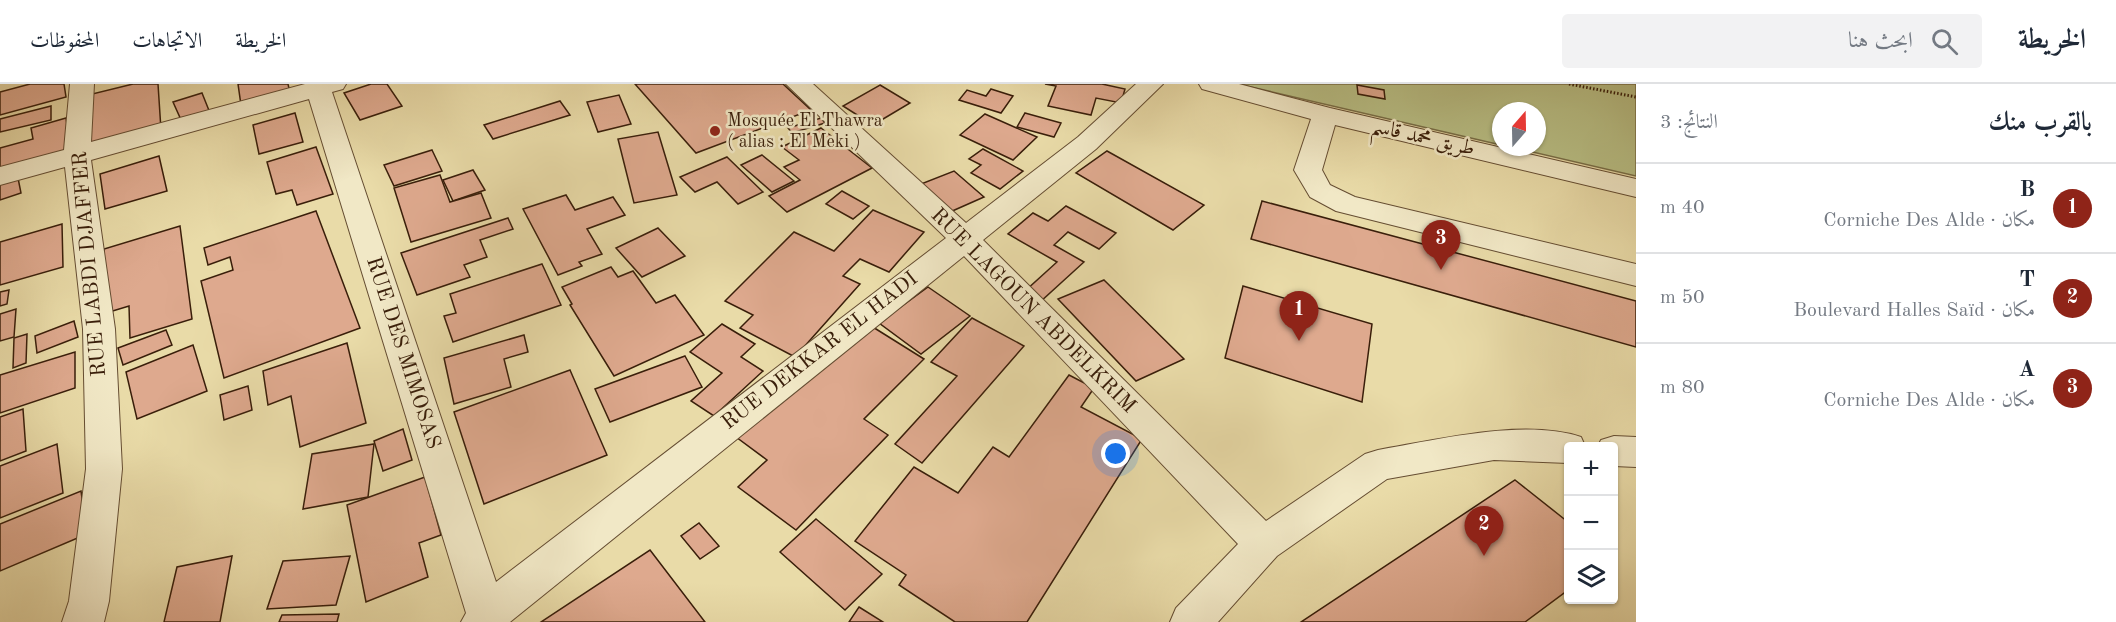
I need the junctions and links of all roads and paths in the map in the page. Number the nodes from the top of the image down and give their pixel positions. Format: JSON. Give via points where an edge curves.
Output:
{"nodes":[{"id":1,"x":82,"y":84,"type":"edge"},
{"id":2,"x":798,"y":84,"type":"edge"},
{"id":3,"x":1151,"y":84,"type":"edge"},
{"id":4,"x":1212,"y":84,"type":"edge"},
{"id":5,"x":1569,"y":84,"type":"edge"},
{"id":6,"x":323,"y":85,"type":"edge"},
{"id":7,"x":1636,"y":97,"type":"edge"},
{"id":8,"x":1325,"y":115,"type":"junction"},
{"id":9,"x":77,"y":155,"type":"junction"},
{"id":10,"x":0,"y":176,"type":"edge"},
{"id":11,"x":1636,"y":188,"type":"edge"},
{"id":12,"x":964,"y":238,"type":"junction"},
{"id":13,"x":1636,"y":275,"type":"edge"},
{"id":14,"x":1564,"y":448,"type":"edge"},
{"id":15,"x":1618,"y":451,"type":"edge"},
{"id":16,"x":1636,"y":452,"type":"edge"},
{"id":17,"x":1263,"y":544,"type":"junction"},
{"id":18,"x":486,"y":619,"type":"edge"},
{"id":19,"x":83,"y":622,"type":"edge"},
{"id":20,"x":1191,"y":622,"type":"edge"}],
"edges":[{"from":1,"to":9,"type":"street","name":"RUE LABDI DJAFFER"},
{"from":2,"to":12,"type":"street","name":"RUE LAGOUN ABDELKRIM"},
{"from":3,"to":12,"type":"street","name":"RUE DEKKAR EL HADI","via":[[1087,143]]},
{"from":4,"to":8,"type":"street","name":"طريق محمد قاسم"},
{"from":5,"to":7,"type":"path"},
{"from":6,"to":9,"type":"street"},
{"from":6,"to":18,"type":"street","name":"RUE DES MIMOSAS"},
{"from":8,"to":11,"type":"street","name":"طريق محمد قاسم"},
{"from":8,"to":13,"type":"street","via":[[1308,170],[1320,191],[1346,204]]},
{"from":9,"to":10,"type":"street"},
{"from":9,"to":19,"type":"street","name":"RUE LABDI DJAFFER","via":[[99,329],[104,469],[89,601]]},
{"from":12,"to":17,"type":"street","name":"RUE LAGOUN ABDELKRIM"},
{"from":12,"to":18,"type":"street","name":"RUE DEKKAR EL HADI"},
{"from":14,"to":17,"type":"street","via":[[1494,444],[1378,465]]},
{"from":15,"to":16,"type":"street"},
{"from":17,"to":20,"type":"street"}]}
